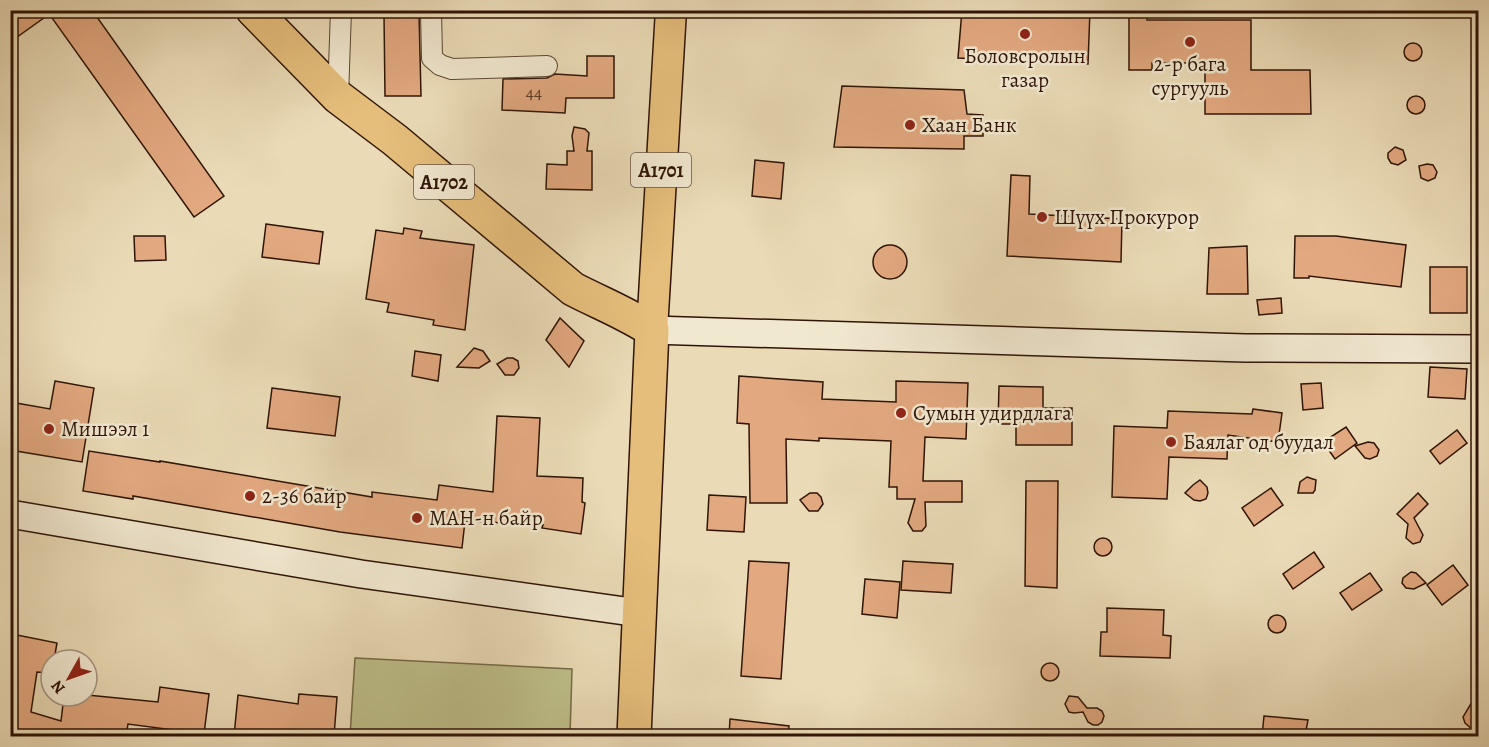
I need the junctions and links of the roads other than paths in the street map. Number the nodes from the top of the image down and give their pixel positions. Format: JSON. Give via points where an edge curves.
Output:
{"nodes":[{"id":1,"x":254,"y":10,"type":"edge"},
{"id":2,"x":341,"y":10,"type":"edge"},
{"id":3,"x":431,"y":10,"type":"edge"},
{"id":4,"x":671,"y":10,"type":"edge"},
{"id":5,"x":547,"y":66,"type":"dead end"},
{"id":6,"x":338,"y":97,"type":"junction"},
{"id":7,"x":652,"y":330,"type":"junction"},
{"id":8,"x":1479,"y":349,"type":"edge"},
{"id":9,"x":10,"y":514,"type":"edge"},
{"id":10,"x":639,"y":613,"type":"junction"},
{"id":11,"x":634,"y":736,"type":"edge"}],
"edges":[{"from":1,"to":6,"type":"highway","number":"A1702"},
{"from":2,"to":6,"type":"street"},
{"from":3,"to":5,"type":"street","via":[[432,58],[440,66]]},
{"from":4,"to":7,"type":"main road","number":"A1701"},
{"from":6,"to":7,"type":"highway","number":"A1702","via":[[573,289]]},
{"from":7,"to":8,"type":"street","via":[[1245,348]]},
{"from":7,"to":10,"type":"highway"},
{"from":9,"to":10,"type":"street","via":[[361,574]]},
{"from":10,"to":11,"type":"highway"}]}
